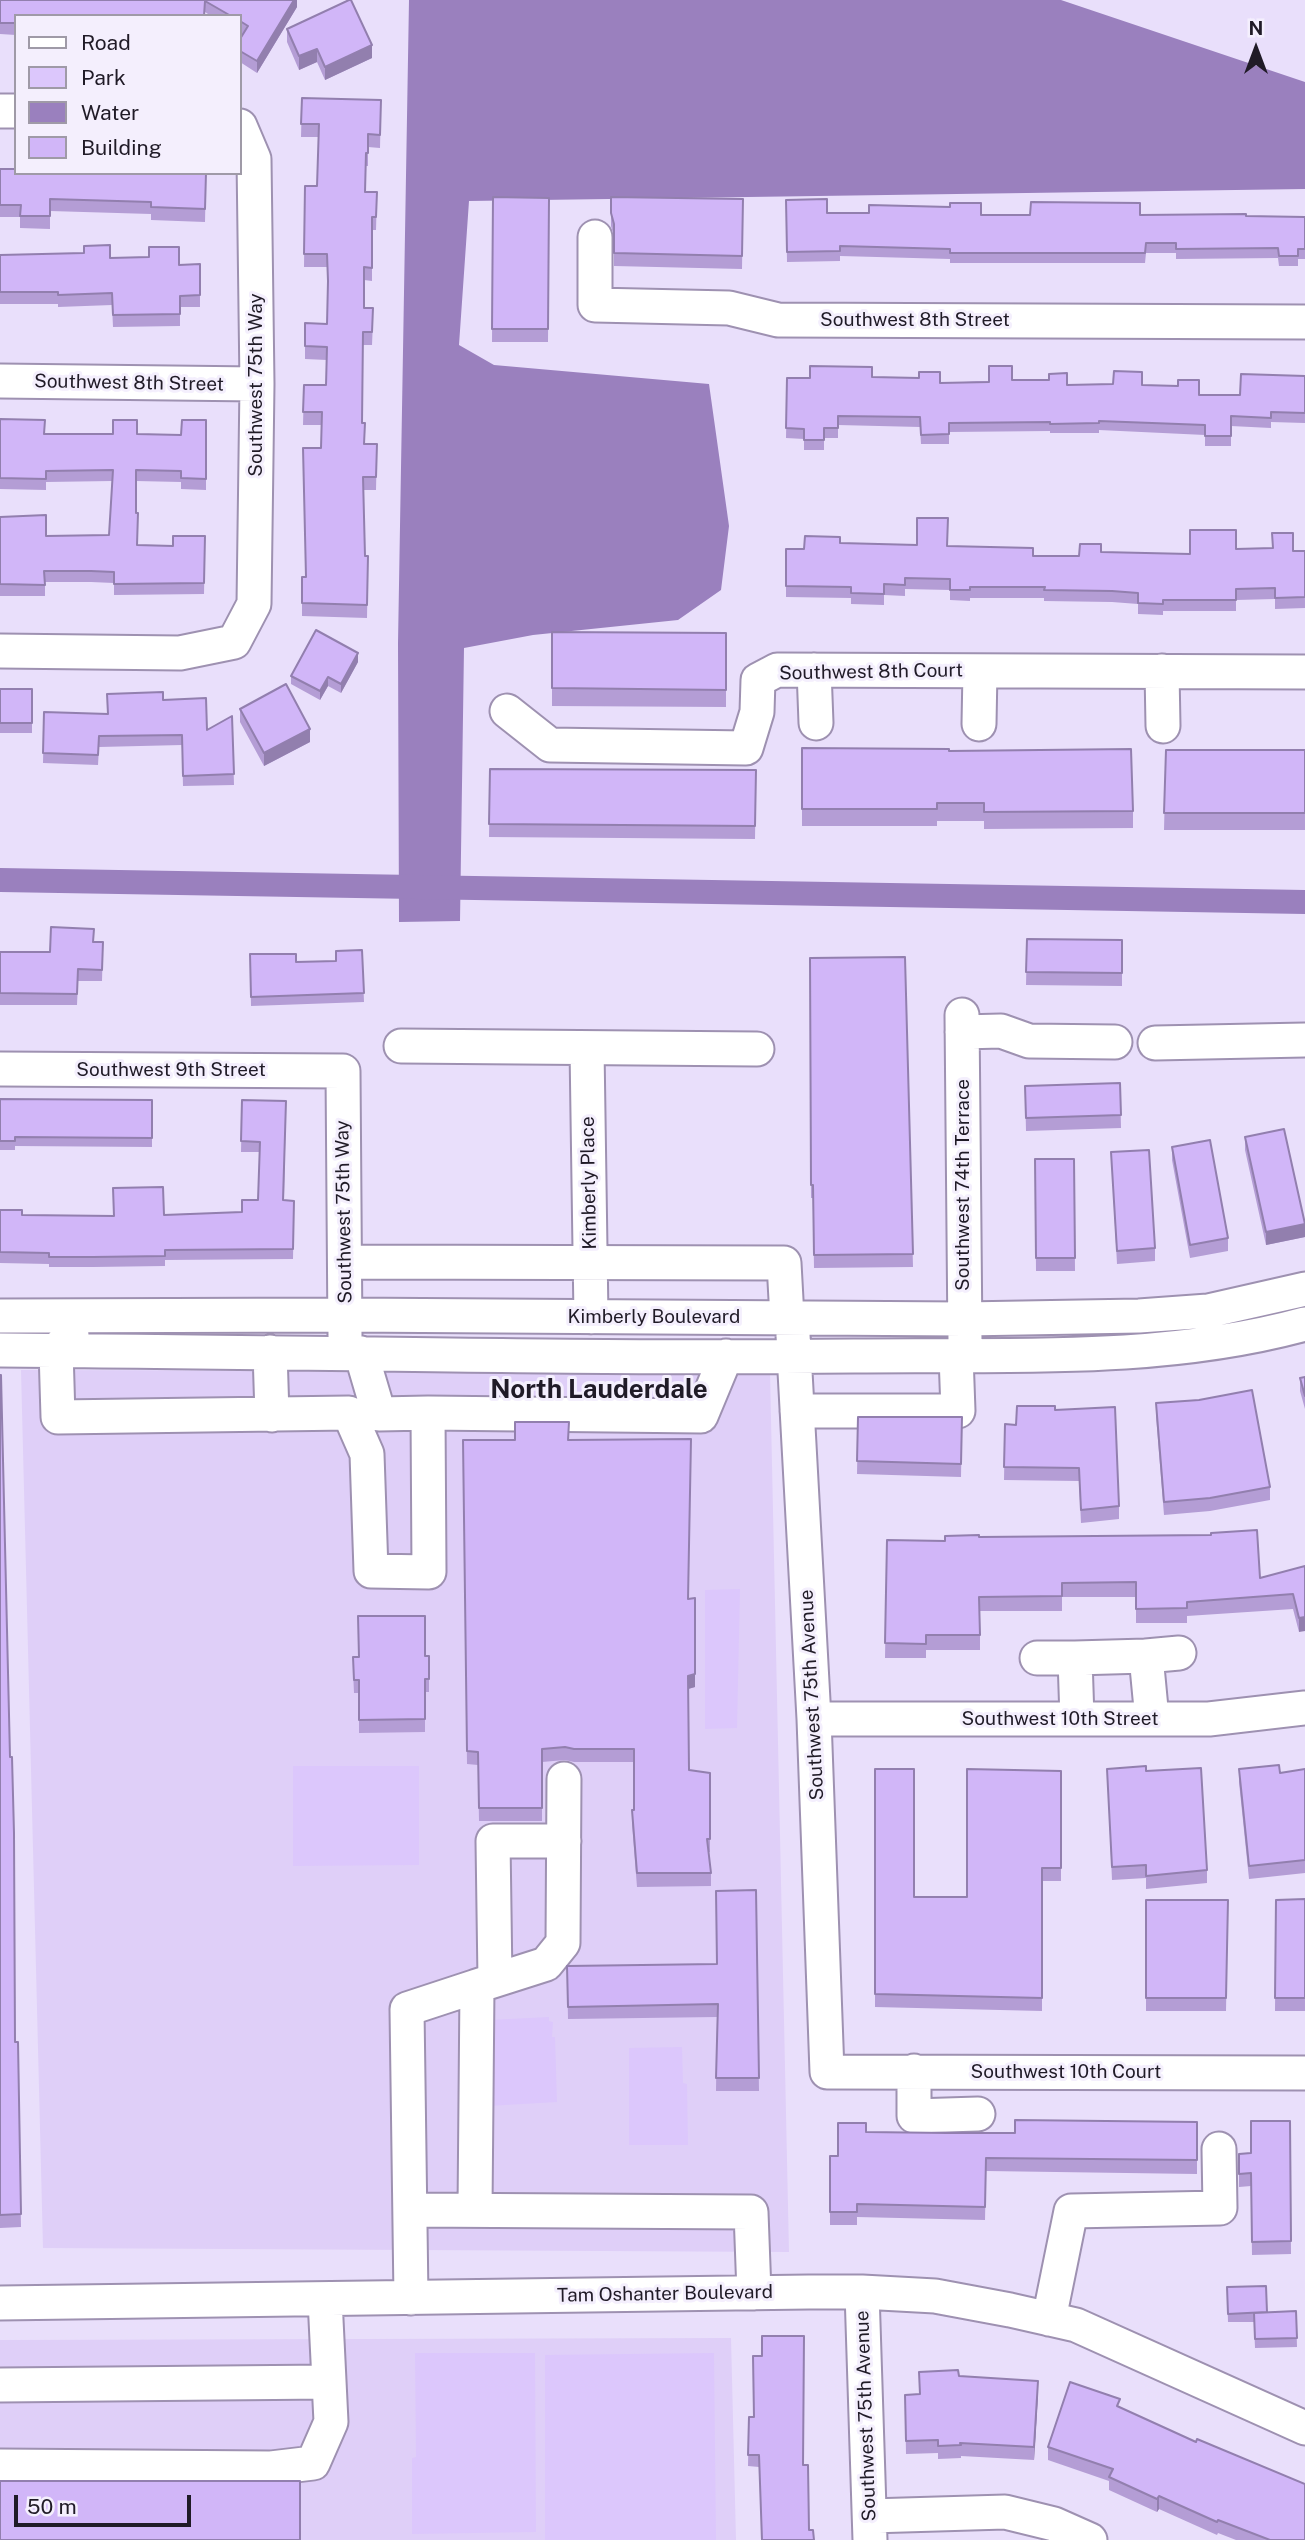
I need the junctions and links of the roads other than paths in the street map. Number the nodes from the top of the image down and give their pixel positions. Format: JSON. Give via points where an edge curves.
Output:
{"nodes":[{"id":1,"x":242,"y":131,"type":"edge"},
{"id":2,"x":595,"y":237,"type":"dead end"},
{"id":3,"x":1305,"y":322,"type":"edge"},
{"id":4,"x":0,"y":381,"type":"edge"},
{"id":5,"x":257,"y":384,"type":"junction"},
{"id":6,"x":0,"y":650,"type":"edge"},
{"id":7,"x":814,"y":670,"type":"junction"},
{"id":8,"x":980,"y":671,"type":"junction"},
{"id":9,"x":1162,"y":671,"type":"junction"},
{"id":10,"x":1305,"y":672,"type":"edge"},
{"id":11,"x":507,"y":711,"type":"dead end"},
{"id":12,"x":816,"y":723,"type":"dead end"},
{"id":13,"x":979,"y":724,"type":"dead end"},
{"id":14,"x":1163,"y":726,"type":"dead end"},
{"id":15,"x":1305,"y":1040,"type":"edge"},
{"id":16,"x":1115,"y":1042,"type":"dead end"},
{"id":17,"x":1155,"y":1043,"type":"dead end"},
{"id":18,"x":401,"y":1046,"type":"dead end"},
{"id":19,"x":587,"y":1048,"type":"junction"},
{"id":20,"x":757,"y":1049,"type":"dead end"},
{"id":21,"x":0,"y":1069,"type":"edge"},
{"id":22,"x":343,"y":1071,"type":"joint"},
{"id":23,"x":345,"y":1262,"type":"junction"},
{"id":24,"x":590,"y":1262,"type":"junction"},
{"id":25,"x":1305,"y":1289,"type":"edge"},
{"id":26,"x":232,"y":1315,"type":"junction"},
{"id":27,"x":345,"y":1315,"type":"junction"},
{"id":28,"x":0,"y":1316,"type":"edge"},
{"id":29,"x":591,"y":1317,"type":"junction"},
{"id":30,"x":790,"y":1318,"type":"junction"},
{"id":31,"x":964,"y":1319,"type":"junction"},
{"id":32,"x":1305,"y":1324,"type":"edge"},
{"id":33,"x":0,"y":1350,"type":"edge"},
{"id":34,"x":57,"y":1350,"type":"junction"},
{"id":35,"x":270,"y":1352,"type":"junction"},
{"id":36,"x":353,"y":1353,"type":"junction"},
{"id":37,"x":961,"y":1355,"type":"junction"},
{"id":38,"x":726,"y":1356,"type":"junction"},
{"id":39,"x":794,"y":1356,"type":"junction"},
{"id":40,"x":797,"y":1411,"type":"junction"},
{"id":41,"x":428,"y":1413,"type":"junction"},
{"id":42,"x":364,"y":1414,"type":"junction"},
{"id":43,"x":272,"y":1415,"type":"junction"},
{"id":44,"x":1037,"y":1658,"type":"dead end"},
{"id":45,"x":1075,"y":1658,"type":"junction"},
{"id":46,"x":1305,"y":1708,"type":"edge"},
{"id":47,"x":814,"y":1719,"type":"junction"},
{"id":48,"x":1077,"y":1719,"type":"junction"},
{"id":49,"x":1152,"y":1719,"type":"junction"},
{"id":50,"x":564,"y":1779,"type":"dead end"},
{"id":51,"x":564,"y":1841,"type":"junction"},
{"id":52,"x":486,"y":1983,"type":"junction"},
{"id":53,"x":914,"y":2071,"type":"junction"},
{"id":54,"x":827,"y":2072,"type":"joint"},
{"id":55,"x":1305,"y":2073,"type":"edge"},
{"id":56,"x":978,"y":2114,"type":"dead end"},
{"id":57,"x":1219,"y":2149,"type":"dead end"},
{"id":58,"x":475,"y":2209,"type":"junction"},
{"id":59,"x":410,"y":2210,"type":"junction"},
{"id":60,"x":862,"y":2292,"type":"junction"},
{"id":61,"x":754,"y":2293,"type":"junction"},
{"id":62,"x":411,"y":2298,"type":"junction"},
{"id":63,"x":325,"y":2299,"type":"junction"},
{"id":64,"x":0,"y":2303,"type":"edge"},
{"id":65,"x":1049,"y":2319,"type":"junction"},
{"id":66,"x":328,"y":2382,"type":"junction"},
{"id":67,"x":0,"y":2385,"type":"edge"},
{"id":68,"x":1305,"y":2428,"type":"edge"},
{"id":69,"x":0,"y":2466,"type":"edge"},
{"id":70,"x":870,"y":2528,"type":"edge"},
{"id":71,"x":1090,"y":2540,"type":"edge"}],
"edges":[{"from":1,"to":5,"type":"street","name":"Southwest 75th Way","via":[[254,159]]},
{"from":2,"to":3,"type":"street","name":"Southwest 8th Street","via":[[595,305],[729,308],[778,320]]},
{"from":4,"to":5,"type":"street","name":"Southwest 8th Street"},
{"from":5,"to":6,"type":"street","name":"Southwest 75th Way","via":[[254,604],[234,642],[180,653]]},
{"from":7,"to":8,"type":"street","name":"Southwest 8th Court"},
{"from":7,"to":11,"type":"street","name":"Southwest 8th Court","via":[[777,670],[758,680],[757,712],[746,748],[551,745]]},
{"from":7,"to":12,"type":"street"},
{"from":8,"to":9,"type":"street","name":"Southwest 8th Court"},
{"from":8,"to":13,"type":"street"},
{"from":9,"to":10,"type":"street","name":"Southwest 8th Court"},
{"from":9,"to":14,"type":"street"},
{"from":15,"to":17,"type":"street"},
{"from":16,"to":31,"type":"street","name":"Southwest 74th Terrace","via":[[1029,1041],[962,1023]]},
{"from":18,"to":19,"type":"street"},
{"from":19,"to":20,"type":"street"},
{"from":19,"to":24,"type":"street","name":"Kimberly Place"},
{"from":21,"to":22,"type":"street","name":"Southwest 9th Street"},
{"from":22,"to":23,"type":"street","name":"Southwest 75th Way"},
{"from":23,"to":24,"type":"street"},
{"from":23,"to":27,"type":"street","name":"Southwest 75th Way"},
{"from":24,"to":29,"type":"street","name":"Kimberly Place"},
{"from":24,"to":30,"type":"street","name":"Southwest 75th Avenue","via":[[784,1264]]},
{"from":25,"to":31,"type":"street","name":"Kimberly Boulevard","via":[[1208,1311],[1139,1317]]},
{"from":26,"to":27,"type":"street","name":"Kimberly Boulevard"},
{"from":26,"to":28,"type":"street","name":"Kimberly Boulevard"},
{"from":26,"to":34,"type":"street","via":[[204,1327],[89,1329],[74,1333]]},
{"from":27,"to":29,"type":"street","name":"Kimberly Boulevard"},
{"from":27,"to":36,"type":"street","name":"Southwest 75th Way"},
{"from":29,"to":30,"type":"street","name":"Kimberly Boulevard"},
{"from":30,"to":31,"type":"street","name":"Kimberly Boulevard"},
{"from":30,"to":39,"type":"street","name":"Southwest 75th Avenue"},
{"from":31,"to":37,"type":"street","name":"Southwest 74th Terrace"},
{"from":32,"to":37,"type":"street","name":"Kimberly Boulevard","via":[[1197,1346],[1090,1354]]},
{"from":33,"to":34,"type":"street","name":"Kimberly Boulevard"},
{"from":34,"to":35,"type":"street","name":"Kimberly Boulevard"},
{"from":34,"to":43,"type":"street","via":[[58,1417]]},
{"from":35,"to":36,"type":"street","name":"Kimberly Boulevard"},
{"from":35,"to":43,"type":"street"},
{"from":36,"to":38,"type":"street","name":"Kimberly Boulevard"},
{"from":36,"to":42,"type":"street","name":"Southwest 75th Way"},
{"from":37,"to":39,"type":"street","name":"Kimberly Boulevard"},
{"from":37,"to":40,"type":"street","name":"Southwest 74th Terrace","via":[[958,1411]]},
{"from":38,"to":39,"type":"street","name":"Kimberly Boulevard"},
{"from":38,"to":41,"type":"street","via":[[701,1416]]},
{"from":39,"to":40,"type":"street","name":"Southwest 75th Avenue"},
{"from":40,"to":47,"type":"street","name":"Southwest 75th Avenue"},
{"from":41,"to":42,"type":"street"},
{"from":41,"to":42,"type":"street","name":"Southwest 75th Way","via":[[429,1572],[371,1571]]},
{"from":42,"to":43,"type":"street"},
{"from":44,"to":45,"type":"street"},
{"from":45,"to":48,"type":"street"},
{"from":45,"to":49,"type":"street","via":[[1163,1655]]},
{"from":46,"to":49,"type":"street","name":"Southwest 10th Street","via":[[1209,1719]]},
{"from":47,"to":48,"type":"street","name":"Southwest 10th Street"},
{"from":47,"to":54,"type":"street","name":"Southwest 75th Avenue"},
{"from":48,"to":49,"type":"street","name":"Southwest 10th Street"},
{"from":50,"to":51,"type":"street"},
{"from":51,"to":52,"type":"street","via":[[563,1943],[546,1964]]},
{"from":51,"to":52,"type":"street","via":[[493,1841]]},
{"from":52,"to":58,"type":"street"},
{"from":52,"to":59,"type":"street","via":[[407,2009]]},
{"from":53,"to":54,"type":"street","name":"Southwest 10th Court"},
{"from":53,"to":55,"type":"street","name":"Southwest 10th Court"},
{"from":53,"to":56,"type":"street","via":[[914,2116]]},
{"from":57,"to":65,"type":"street","via":[[1220,2208],[1071,2211]]},
{"from":58,"to":59,"type":"street"},
{"from":58,"to":61,"type":"street","via":[[751,2212]]},
{"from":59,"to":62,"type":"street"},
{"from":60,"to":61,"type":"street","name":"Tam Oshanter Boulevard"},
{"from":60,"to":65,"type":"street","name":"Tam Oshanter Boulevard","via":[[935,2296]]},
{"from":60,"to":70,"type":"street","name":"Southwest 75th Avenue"},
{"from":61,"to":62,"type":"street","name":"Tam Oshanter Boulevard"},
{"from":62,"to":63,"type":"street","name":"Tam Oshanter Boulevard"},
{"from":63,"to":64,"type":"street","name":"Tam Oshanter Boulevard"},
{"from":63,"to":66,"type":"street"},
{"from":65,"to":68,"type":"street","name":"Tam Oshanter Boulevard","via":[[1076,2325]]},
{"from":66,"to":67,"type":"street"},
{"from":66,"to":69,"type":"street","via":[[331,2422],[313,2463],[271,2468]]},
{"from":70,"to":71,"type":"street","via":[[1005,2512],[1054,2524]]}]}
